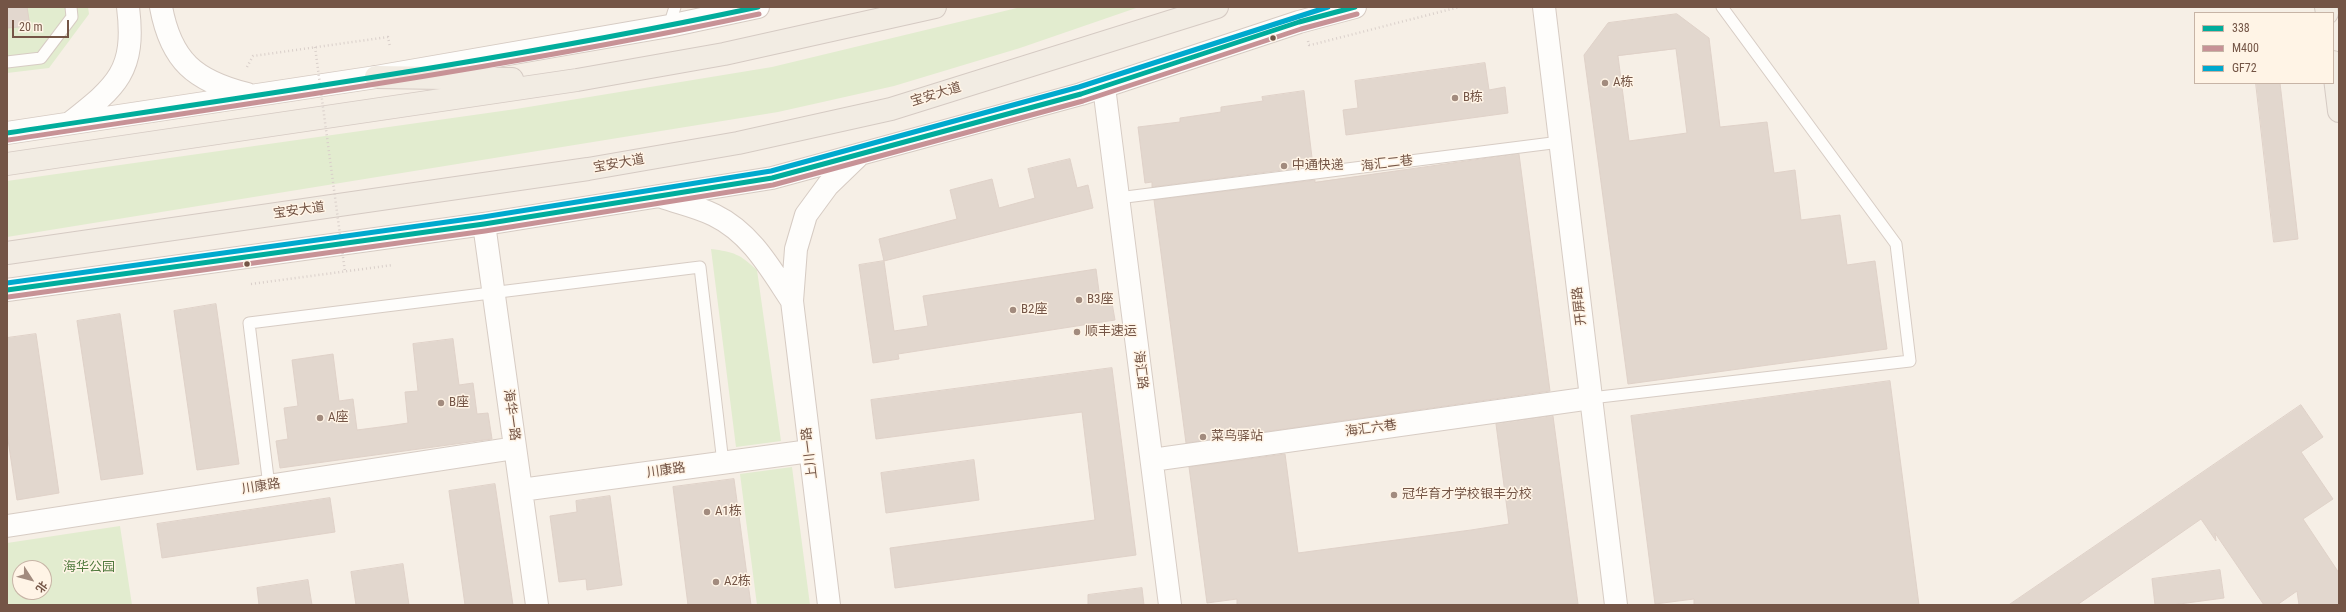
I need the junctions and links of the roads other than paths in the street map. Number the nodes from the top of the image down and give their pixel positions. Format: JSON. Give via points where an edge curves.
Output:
{"nodes":[{"id":1,"x":71,"y":7,"type":"edge"},
{"id":2,"x":128,"y":7,"type":"edge"},
{"id":3,"x":161,"y":7,"type":"edge"},
{"id":4,"x":758,"y":7,"type":"edge"},
{"id":5,"x":935,"y":7,"type":"edge"},
{"id":6,"x":1217,"y":7,"type":"edge"},
{"id":7,"x":1355,"y":7,"type":"edge"},
{"id":8,"x":1544,"y":7,"type":"edge"},
{"id":9,"x":1722,"y":7,"type":"edge"},
{"id":10,"x":672,"y":17,"type":"edge"},
{"id":11,"x":7,"y":62,"type":"edge"},
{"id":12,"x":2334,"y":70,"type":"edge"},
{"id":13,"x":376,"y":77,"type":"junction"},
{"id":14,"x":577,"y":80,"type":"junction"},
{"id":15,"x":1104,"y":87,"type":"junction"},
{"id":16,"x":254,"y":96,"type":"junction"},
{"id":17,"x":2339,"y":111,"type":"edge"},
{"id":18,"x":68,"y":124,"type":"junction"},
{"id":19,"x":7,"y":132,"type":"edge"},
{"id":20,"x":1560,"y":142,"type":"junction"},
{"id":21,"x":860,"y":154,"type":"junction"},
{"id":22,"x":7,"y":164,"type":"edge"},
{"id":23,"x":658,"y":196,"type":"junction"},
{"id":24,"x":1118,"y":198,"type":"junction"},
{"id":25,"x":484,"y":224,"type":"junction"},
{"id":26,"x":7,"y":253,"type":"edge"},
{"id":27,"x":7,"y":290,"type":"edge"},
{"id":28,"x":493,"y":293,"type":"junction"},
{"id":29,"x":792,"y":300,"type":"junction"},
{"id":30,"x":1591,"y":398,"type":"junction"},
{"id":31,"x":515,"y":448,"type":"junction"},
{"id":32,"x":810,"y":451,"type":"junction"},
{"id":33,"x":1152,"y":460,"type":"junction"},
{"id":34,"x":723,"y":463,"type":"junction"},
{"id":35,"x":269,"y":486,"type":"junction"},
{"id":36,"x":521,"y":490,"type":"junction"},
{"id":37,"x":7,"y":526,"type":"edge"},
{"id":38,"x":537,"y":605,"type":"edge"},
{"id":39,"x":829,"y":605,"type":"edge"},
{"id":40,"x":1170,"y":605,"type":"edge"},
{"id":41,"x":1616,"y":605,"type":"edge"}],
"edges":[{"from":1,"to":11,"type":"lane","via":[[72,17],[41,58]]},
{"from":2,"to":18,"type":"main road","via":[[129,53],[121,77],[104,96]]},
{"from":3,"to":16,"type":"main road","via":[[170,42],[180,58],[201,77],[220,87]]},
{"from":4,"to":10,"type":"main road"},
{"from":5,"to":14,"type":"main road","via":[[724,54]]},
{"from":6,"to":26,"type":"main road","name":"宝安大道","via":[[891,109],[738,143],[588,169]]},
{"from":7,"to":15,"type":"main road","via":[[1299,22]]},
{"from":8,"to":20,"type":"main road","name":"开屏路"},
{"from":9,"to":30,"type":"lane","via":[[1896,244],[1910,361]]},
{"from":10,"to":13,"type":"main road"},
{"from":12,"to":17,"type":"main road"},
{"from":13,"to":14,"type":"main road"},
{"from":13,"to":16,"type":"main road"},
{"from":14,"to":22,"type":"main road"},
{"from":15,"to":21,"type":"main road"},
{"from":15,"to":24,"type":"main road","name":"海汇路"},
{"from":16,"to":18,"type":"main road"},
{"from":18,"to":19,"type":"main road"},
{"from":20,"to":24,"type":"lane","name":"海汇二巷"},
{"from":20,"to":30,"type":"main road","name":"开屏路"},
{"from":21,"to":23,"type":"main road","via":[[772,178]]},
{"from":21,"to":29,"type":"main road","name":"上川一路","via":[[828,185],[806,215],[796,249]]},
{"from":23,"to":25,"type":"main road"},
{"from":23,"to":29,"type":"main road","name":"上川一路","via":[[714,215],[738,230],[759,252]]},
{"from":24,"to":33,"type":"main road","name":"海汇路"},
{"from":25,"to":27,"type":"main road"},
{"from":25,"to":28,"type":"main road","name":"海华一路"},
{"from":28,"to":31,"type":"main road","name":"海华一路"},
{"from":28,"to":34,"type":"lane","via":[[700,267]]},
{"from":28,"to":35,"type":"lane","via":[[249,323]]},
{"from":29,"to":32,"type":"main road","name":"上川一路"},
{"from":30,"to":33,"type":"main road","name":"海汇六巷"},
{"from":30,"to":41,"type":"main road","name":"开屏路"},
{"from":31,"to":35,"type":"main road","name":"川康路"},
{"from":31,"to":36,"type":"main road","name":"海华一路"},
{"from":32,"to":34,"type":"main road","name":"川康路"},
{"from":32,"to":39,"type":"main road","name":"上川一路"},
{"from":33,"to":40,"type":"main road","name":"海汇路"},
{"from":34,"to":36,"type":"main road","name":"川康路"},
{"from":35,"to":37,"type":"main road","name":"川康路"},
{"from":36,"to":38,"type":"main road","name":"海华一路"}]}
